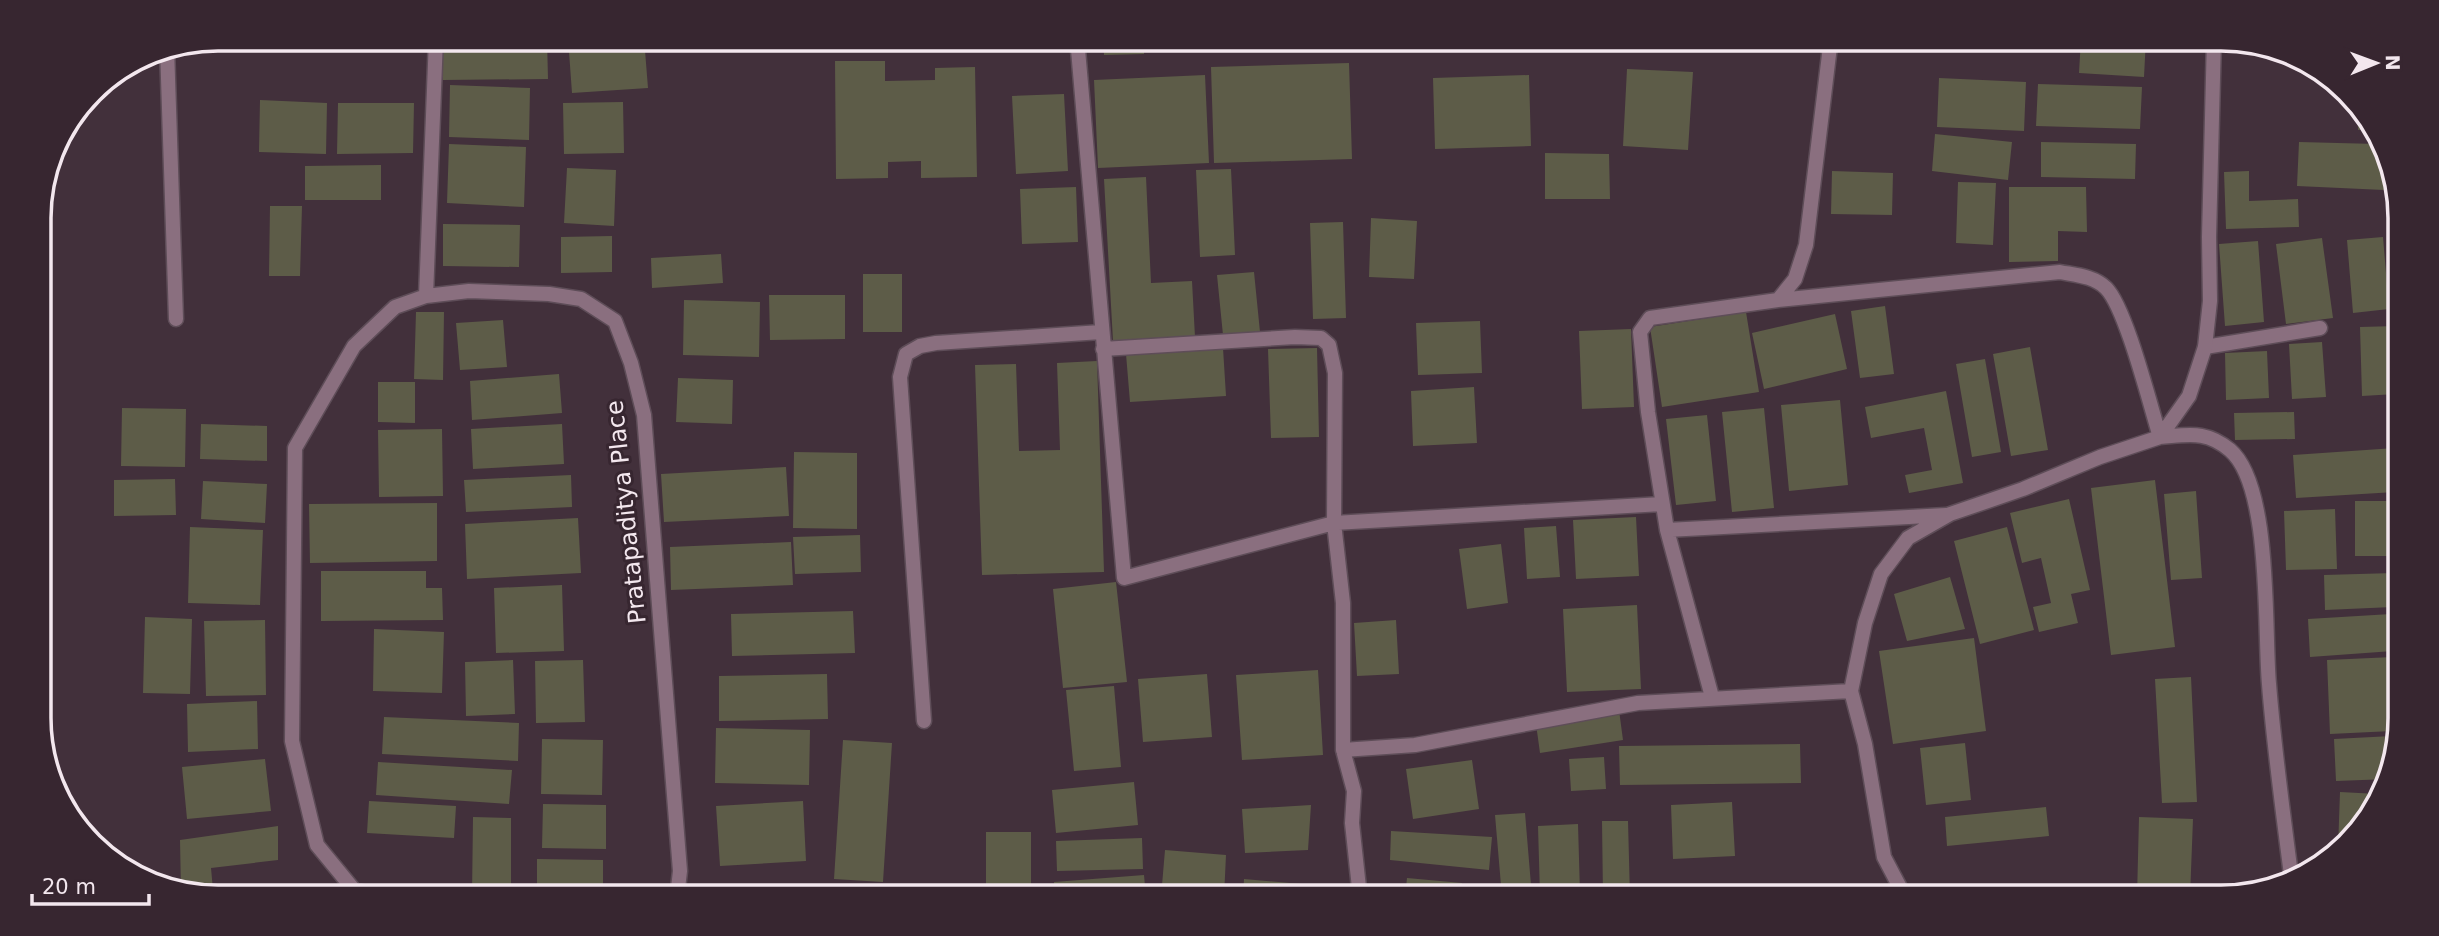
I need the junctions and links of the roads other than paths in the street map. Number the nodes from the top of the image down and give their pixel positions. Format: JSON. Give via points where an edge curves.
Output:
{"nodes":[{"id":1,"x":435,"y":51,"type":"edge"},
{"id":2,"x":1078,"y":51,"type":"edge"},
{"id":3,"x":1829,"y":51,"type":"edge"},
{"id":4,"x":2214,"y":51,"type":"edge"},
{"id":5,"x":167,"y":58,"type":"edge"},
{"id":6,"x":426,"y":296,"type":"junction"},
{"id":7,"x":1778,"y":300,"type":"junction"},
{"id":8,"x":176,"y":319,"type":"dead end"},
{"id":9,"x":2320,"y":328,"type":"dead end"},
{"id":10,"x":1101,"y":332,"type":"junction"},
{"id":11,"x":2205,"y":347,"type":"junction"},
{"id":12,"x":1103,"y":349,"type":"junction"},
{"id":13,"x":2160,"y":437,"type":"junction"},
{"id":14,"x":1662,"y":504,"type":"junction"},
{"id":15,"x":1950,"y":514,"type":"junction"},
{"id":16,"x":1334,"y":523,"type":"junction"},
{"id":17,"x":1667,"y":530,"type":"junction"},
{"id":18,"x":1851,"y":691,"type":"junction"},
{"id":19,"x":1713,"y":698,"type":"junction"},
{"id":20,"x":924,"y":721,"type":"dead end"},
{"id":21,"x":1343,"y":750,"type":"junction"},
{"id":22,"x":2290,"y":870,"type":"edge"},
{"id":23,"x":350,"y":885,"type":"edge"},
{"id":24,"x":678,"y":885,"type":"edge"},
{"id":25,"x":1359,"y":885,"type":"edge"},
{"id":26,"x":1899,"y":885,"type":"edge"}],
"edges":[{"from":1,"to":6,"type":"street"},
{"from":2,"to":10,"type":"street"},
{"from":3,"to":7,"type":"street","via":[[1807,245],[1795,279]]},
{"from":4,"to":11,"type":"street","via":[[2210,301]]},
{"from":5,"to":8,"type":"street"},
{"from":6,"to":23,"type":"street","name":"Pratapaditya Place","via":[[395,307],[354,346],[295,449],[292,741],[317,845]]},
{"from":6,"to":24,"type":"street","name":"Pratapaditya Place","via":[[549,294],[581,299],[615,321],[644,415]]},
{"from":7,"to":13,"type":"street","via":[[2060,272],[2087,276],[2106,288],[2121,313]]},
{"from":7,"to":14,"type":"street","via":[[1650,318],[1640,332]]},
{"from":9,"to":11,"type":"street"},
{"from":10,"to":12,"type":"street"},
{"from":10,"to":20,"type":"street","via":[[936,343],[906,354],[900,377]]},
{"from":11,"to":13,"type":"street","via":[[2189,396]]},
{"from":12,"to":16,"type":"street","via":[[1321,338],[1329,345],[1335,373]]},
{"from":12,"to":16,"type":"street","via":[[1124,578]]},
{"from":13,"to":15,"type":"street"},
{"from":13,"to":22,"type":"street","via":[[2204,434],[2232,451],[2247,475],[2259,519],[2269,683]]},
{"from":14,"to":16,"type":"street"},
{"from":14,"to":17,"type":"street"},
{"from":15,"to":17,"type":"street"},
{"from":15,"to":18,"type":"street","via":[[1908,538],[1881,573]]},
{"from":16,"to":21,"type":"street","via":[[1343,603]]},
{"from":17,"to":19,"type":"street"},
{"from":18,"to":19,"type":"street"},
{"from":18,"to":26,"type":"street","via":[[1884,857]]},
{"from":19,"to":21,"type":"street","via":[[1638,703],[1415,745]]},
{"from":21,"to":25,"type":"street","via":[[1354,791],[1352,823]]}]}
